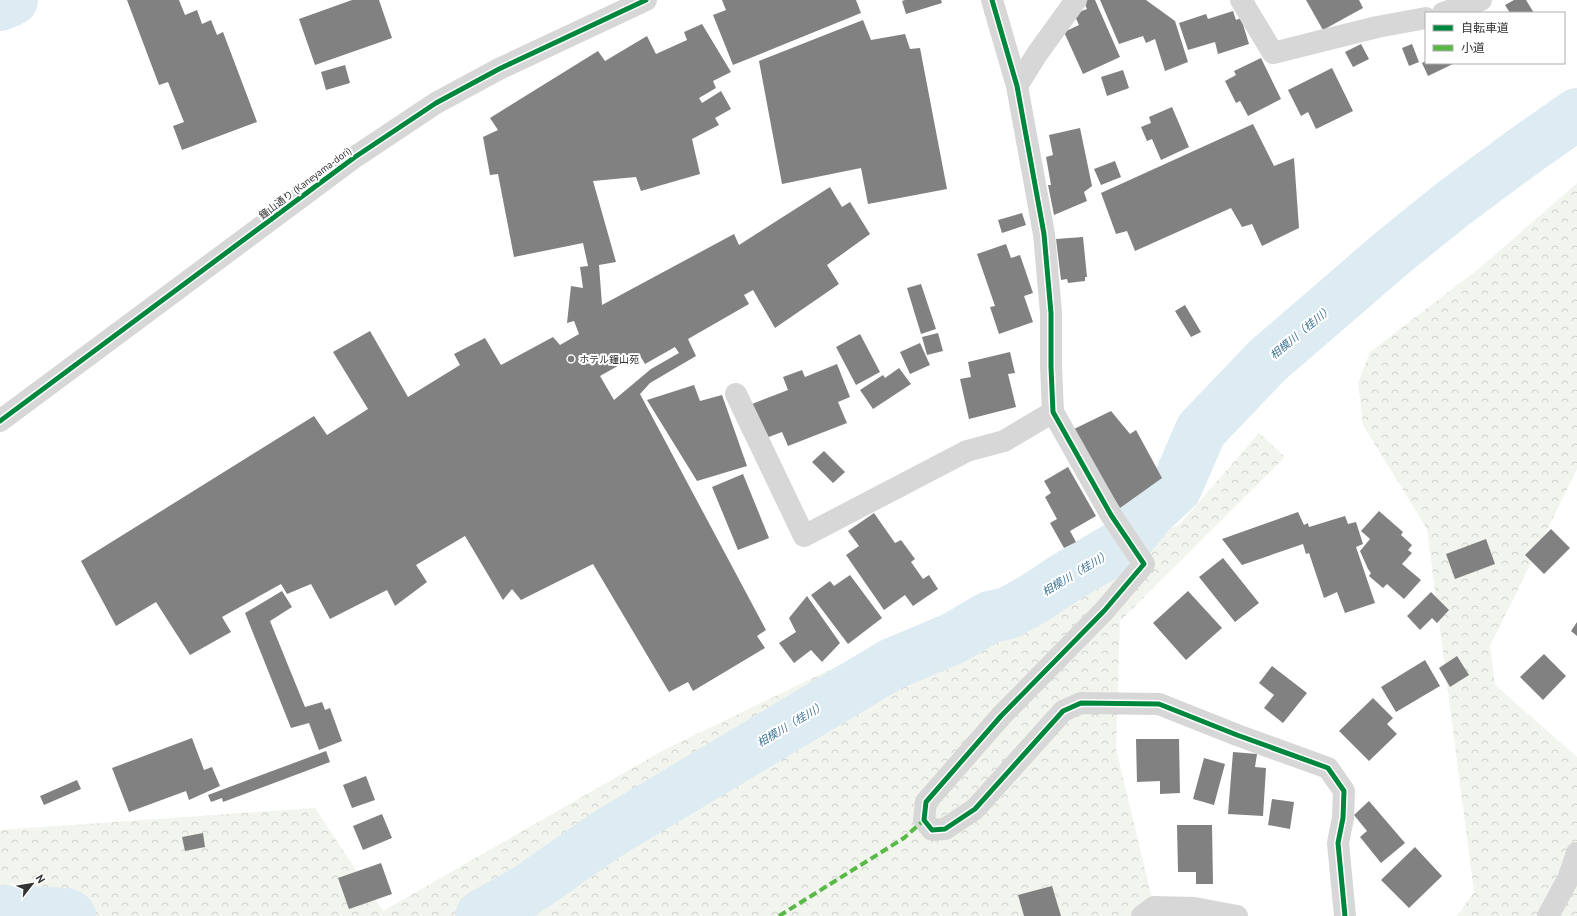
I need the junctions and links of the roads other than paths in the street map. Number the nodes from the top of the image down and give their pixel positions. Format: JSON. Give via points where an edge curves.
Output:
{"nodes":[{"id":1,"x":646,"y":0,"type":"edge"},
{"id":2,"x":992,"y":0,"type":"edge"},
{"id":3,"x":1076,"y":0,"type":"edge"},
{"id":4,"x":1241,"y":0,"type":"edge"},
{"id":5,"x":1481,"y":0,"type":"edge"},
{"id":6,"x":1446,"y":12,"type":"edge"},
{"id":7,"x":1425,"y":18,"type":"edge"},
{"id":8,"x":1018,"y":86,"type":"junction"},
{"id":9,"x":736,"y":394,"type":"dead end"},
{"id":10,"x":1054,"y":412,"type":"junction"},
{"id":11,"x":0,"y":421,"type":"edge"},
{"id":12,"x":1577,"y":853,"type":"edge"},
{"id":13,"x":1142,"y":916,"type":"edge"},
{"id":14,"x":1237,"y":916,"type":"edge"},
{"id":15,"x":1345,"y":916,"type":"edge"},
{"id":16,"x":1548,"y":916,"type":"edge"}],
"edges":[{"from":1,"to":11,"type":"street","name":"鐘山通り (Kaneyama-dori)","via":[[499,69],[436,103],[355,157]]},
{"from":2,"to":8,"type":"street"},
{"from":3,"to":8,"type":"street","via":[[1037,54]]},
{"from":4,"to":7,"type":"street","via":[[1273,54],[1377,27]]},
{"from":5,"to":6,"type":"street"},
{"from":8,"to":10,"type":"street","via":[[1044,234],[1051,313]]},
{"from":9,"to":10,"type":"street","via":[[804,536],[967,451],[1004,441]]},
{"from":10,"to":15,"type":"street","via":[[1111,515],[1144,564],[1104,611],[1001,716],[926,802],[924,820],[932,830],[945,829],[974,809],[1064,711],[1081,703],[1159,704],[1328,768],[1344,791],[1343,818],[1338,843]]},
{"from":12,"to":16,"type":"street","via":[[1568,879]]},
{"from":13,"to":14,"type":"street","via":[[1154,907],[1194,908]]}]}
